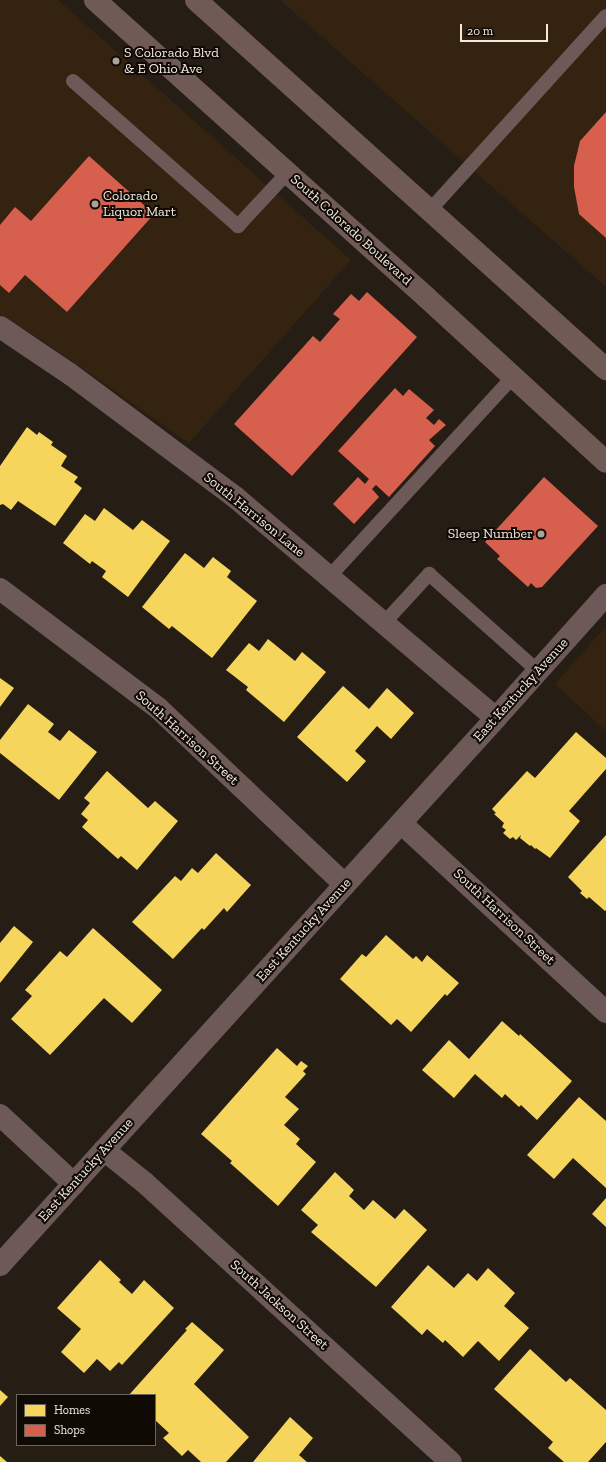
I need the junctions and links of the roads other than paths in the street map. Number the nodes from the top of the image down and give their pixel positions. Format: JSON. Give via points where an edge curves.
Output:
{"nodes":[{"id":1,"x":95,"y":0,"type":"edge"},
{"id":2,"x":197,"y":0,"type":"edge"},
{"id":3,"x":606,"y":16,"type":"edge"},
{"id":4,"x":73,"y":81,"type":"dead end"},
{"id":5,"x":287,"y":173,"type":"junction"},
{"id":6,"x":430,"y":210,"type":"junction"},
{"id":7,"x":0,"y":328,"type":"edge"},
{"id":8,"x":606,"y":369,"type":"edge"},
{"id":9,"x":513,"y":377,"type":"junction"},
{"id":10,"x":606,"y":462,"type":"edge"},
{"id":11,"x":329,"y":577,"type":"junction"},
{"id":12,"x":0,"y":589,"type":"edge"},
{"id":13,"x":606,"y":595,"type":"edge"},
{"id":14,"x":384,"y":623,"type":"junction"},
{"id":15,"x":538,"y":671,"type":"junction"},
{"id":16,"x":496,"y":718,"type":"junction"},
{"id":17,"x":401,"y":823,"type":"junction"},
{"id":18,"x":345,"y":885,"type":"junction"},
{"id":19,"x":606,"y":1012,"type":"edge"},
{"id":20,"x":0,"y":1115,"type":"edge"},
{"id":21,"x":104,"y":1150,"type":"junction"},
{"id":22,"x":74,"y":1184,"type":"junction"},
{"id":23,"x":0,"y":1265,"type":"edge"},
{"id":24,"x":451,"y":1462,"type":"edge"}],
"edges":[{"from":1,"to":5,"type":"main road","name":"South Colorado Boulevard"},
{"from":2,"to":6,"type":"main road"},
{"from":3,"to":6,"type":"lane"},
{"from":4,"to":5,"type":"lane","via":[[238,226]]},
{"from":5,"to":9,"type":"main road","name":"South Colorado Boulevard"},
{"from":6,"to":8,"type":"main road"},
{"from":7,"to":11,"type":"street","name":"South Harrison Lane","via":[[70,374],[235,497]]},
{"from":9,"to":10,"type":"main road","name":"South Colorado Boulevard"},
{"from":9,"to":11,"type":"lane"},
{"from":11,"to":14,"type":"street","name":"South Harrison Lane"},
{"from":12,"to":18,"type":"street","name":"South Harrison Street","via":[[158,708]]},
{"from":13,"to":15,"type":"street","name":"East Kentucky Avenue"},
{"from":14,"to":15,"type":"lane","via":[[429,574]]},
{"from":14,"to":16,"type":"street","name":"South Harrison Lane"},
{"from":15,"to":16,"type":"street","name":"East Kentucky Avenue"},
{"from":16,"to":17,"type":"street","name":"East Kentucky Avenue"},
{"from":17,"to":18,"type":"street","name":"East Kentucky Avenue"},
{"from":17,"to":19,"type":"street","name":"South Harrison Street"},
{"from":18,"to":21,"type":"street","name":"East Kentucky Avenue"},
{"from":20,"to":22,"type":"street"},
{"from":21,"to":22,"type":"street","name":"East Kentucky Avenue"},
{"from":21,"to":24,"type":"street","name":"South Jackson Street","via":[[151,1188]]},
{"from":22,"to":23,"type":"street","name":"East Kentucky Avenue"}]}
